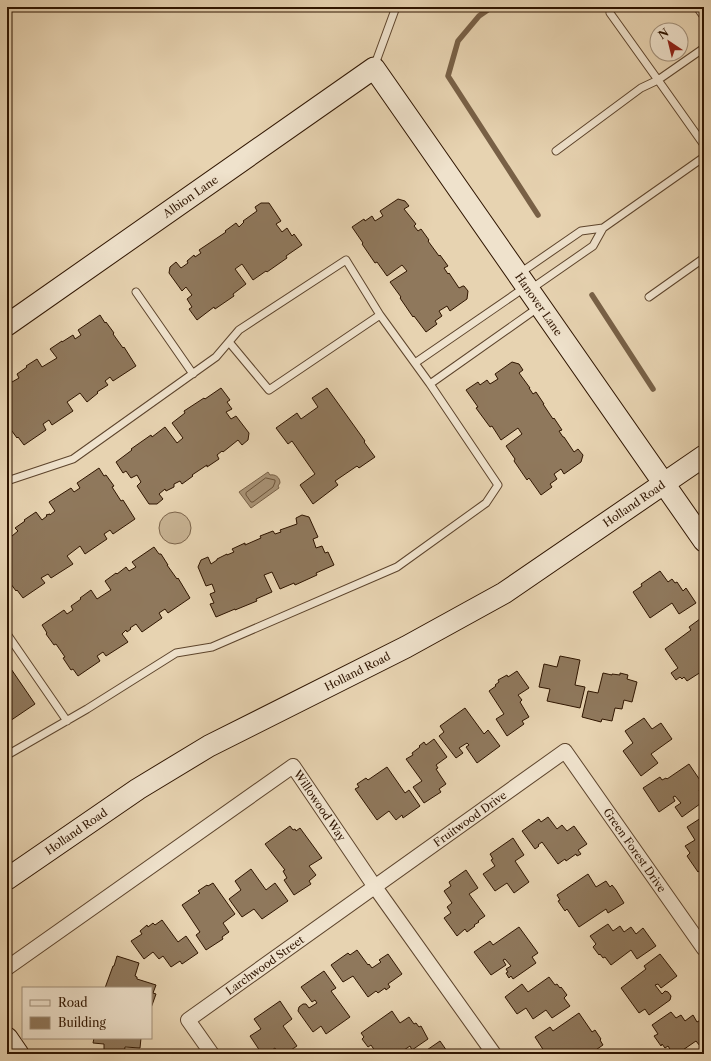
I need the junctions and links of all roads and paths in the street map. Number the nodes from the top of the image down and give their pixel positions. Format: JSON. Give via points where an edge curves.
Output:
{"nodes":[{"id":1,"x":396,"y":7,"type":"edge"},
{"id":2,"x":697,"y":7,"type":"edge"},
{"id":3,"x":610,"y":13,"type":"dead end"},
{"id":4,"x":704,"y":17,"type":"edge"},
{"id":5,"x":704,"y":48,"type":"edge"},
{"id":6,"x":374,"y":68,"type":"junction"},
{"id":7,"x":658,"y":80,"type":"junction"},
{"id":8,"x":704,"y":145,"type":"edge"},
{"id":9,"x":556,"y":152,"type":"dead end"},
{"id":10,"x":704,"y":157,"type":"edge"},
{"id":11,"x":602,"y":228,"type":"junction"},
{"id":12,"x":704,"y":258,"type":"edge"},
{"id":13,"x":528,"y":290,"type":"junction"},
{"id":14,"x":136,"y":292,"type":"dead end"},
{"id":15,"x":649,"y":297,"type":"dead end"},
{"id":16,"x":380,"y":315,"type":"junction"},
{"id":17,"x":7,"y":325,"type":"edge"},
{"id":18,"x":229,"y":342,"type":"junction"},
{"id":19,"x":415,"y":363,"type":"junction"},
{"id":20,"x":193,"y":374,"type":"junction"},
{"id":21,"x":430,"y":384,"type":"junction"},
{"id":22,"x":704,"y":456,"type":"edge"},
{"id":23,"x":7,"y":481,"type":"edge"},
{"id":24,"x":664,"y":484,"type":"junction"},
{"id":25,"x":704,"y":541,"type":"edge"},
{"id":26,"x":7,"y":634,"type":"edge"},
{"id":27,"x":67,"y":721,"type":"junction"},
{"id":28,"x":7,"y":751,"type":"edge"},
{"id":29,"x":565,"y":751,"type":"joint"},
{"id":30,"x":7,"y":879,"type":"edge"},
{"id":31,"x":375,"y":887,"type":"junction"},
{"id":32,"x":704,"y":949,"type":"edge"},
{"id":33,"x":7,"y":968,"type":"edge"},
{"id":34,"x":7,"y":1038,"type":"edge"},
{"id":35,"x":18,"y":1054,"type":"edge"},
{"id":36,"x":212,"y":1054,"type":"edge"},
{"id":37,"x":494,"y":1054,"type":"edge"}],
"edges":[{"from":1,"to":6,"type":"lane"},
{"from":2,"to":4,"type":"lane"},
{"from":3,"to":7,"type":"lane"},
{"from":5,"to":7,"type":"lane"},
{"from":6,"to":13,"type":"street","name":"Hanover Lane"},
{"from":6,"to":17,"type":"street","name":"Albion Lane"},
{"from":7,"to":8,"type":"lane"},
{"from":7,"to":9,"type":"lane","via":[[641,88]]},
{"from":10,"to":11,"type":"lane"},
{"from":11,"to":13,"type":"lane","via":[[593,246]]},
{"from":11,"to":13,"type":"lane","via":[[581,231]]},
{"from":12,"to":15,"type":"lane"},
{"from":13,"to":19,"type":"lane"},
{"from":13,"to":21,"type":"lane"},
{"from":13,"to":24,"type":"street","name":"Hanover Lane"},
{"from":14,"to":20,"type":"lane"},
{"from":16,"to":18,"type":"lane","via":[[268,390]]},
{"from":16,"to":18,"type":"lane","via":[[346,260],[239,330]]},
{"from":16,"to":19,"type":"lane"},
{"from":18,"to":20,"type":"lane","via":[[216,357]]},
{"from":19,"to":21,"type":"lane"},
{"from":20,"to":23,"type":"lane","via":[[73,459]]},
{"from":21,"to":27,"type":"lane","via":[[498,485],[486,503],[397,567],[212,647],[176,654]]},
{"from":22,"to":24,"type":"street","name":"Holland Road"},
{"from":24,"to":25,"type":"street","name":"Hanover Lane"},
{"from":24,"to":30,"type":"street","name":"Holland Road","via":[[504,592],[406,647],[209,746],[138,788]]},
{"from":26,"to":27,"type":"lane"},
{"from":27,"to":28,"type":"lane","via":[[9,754]]},
{"from":29,"to":31,"type":"street","name":"Fruitwood Drive"},
{"from":29,"to":32,"type":"street","name":"Green Forest Drive"},
{"from":31,"to":33,"type":"street","name":"Willowood Way","via":[[293,766]]},
{"from":31,"to":36,"type":"street","name":"Larchwood Street","via":[[188,1020]]},
{"from":31,"to":37,"type":"street","name":"Willowood Way"},
{"from":34,"to":35,"type":"street"}]}
